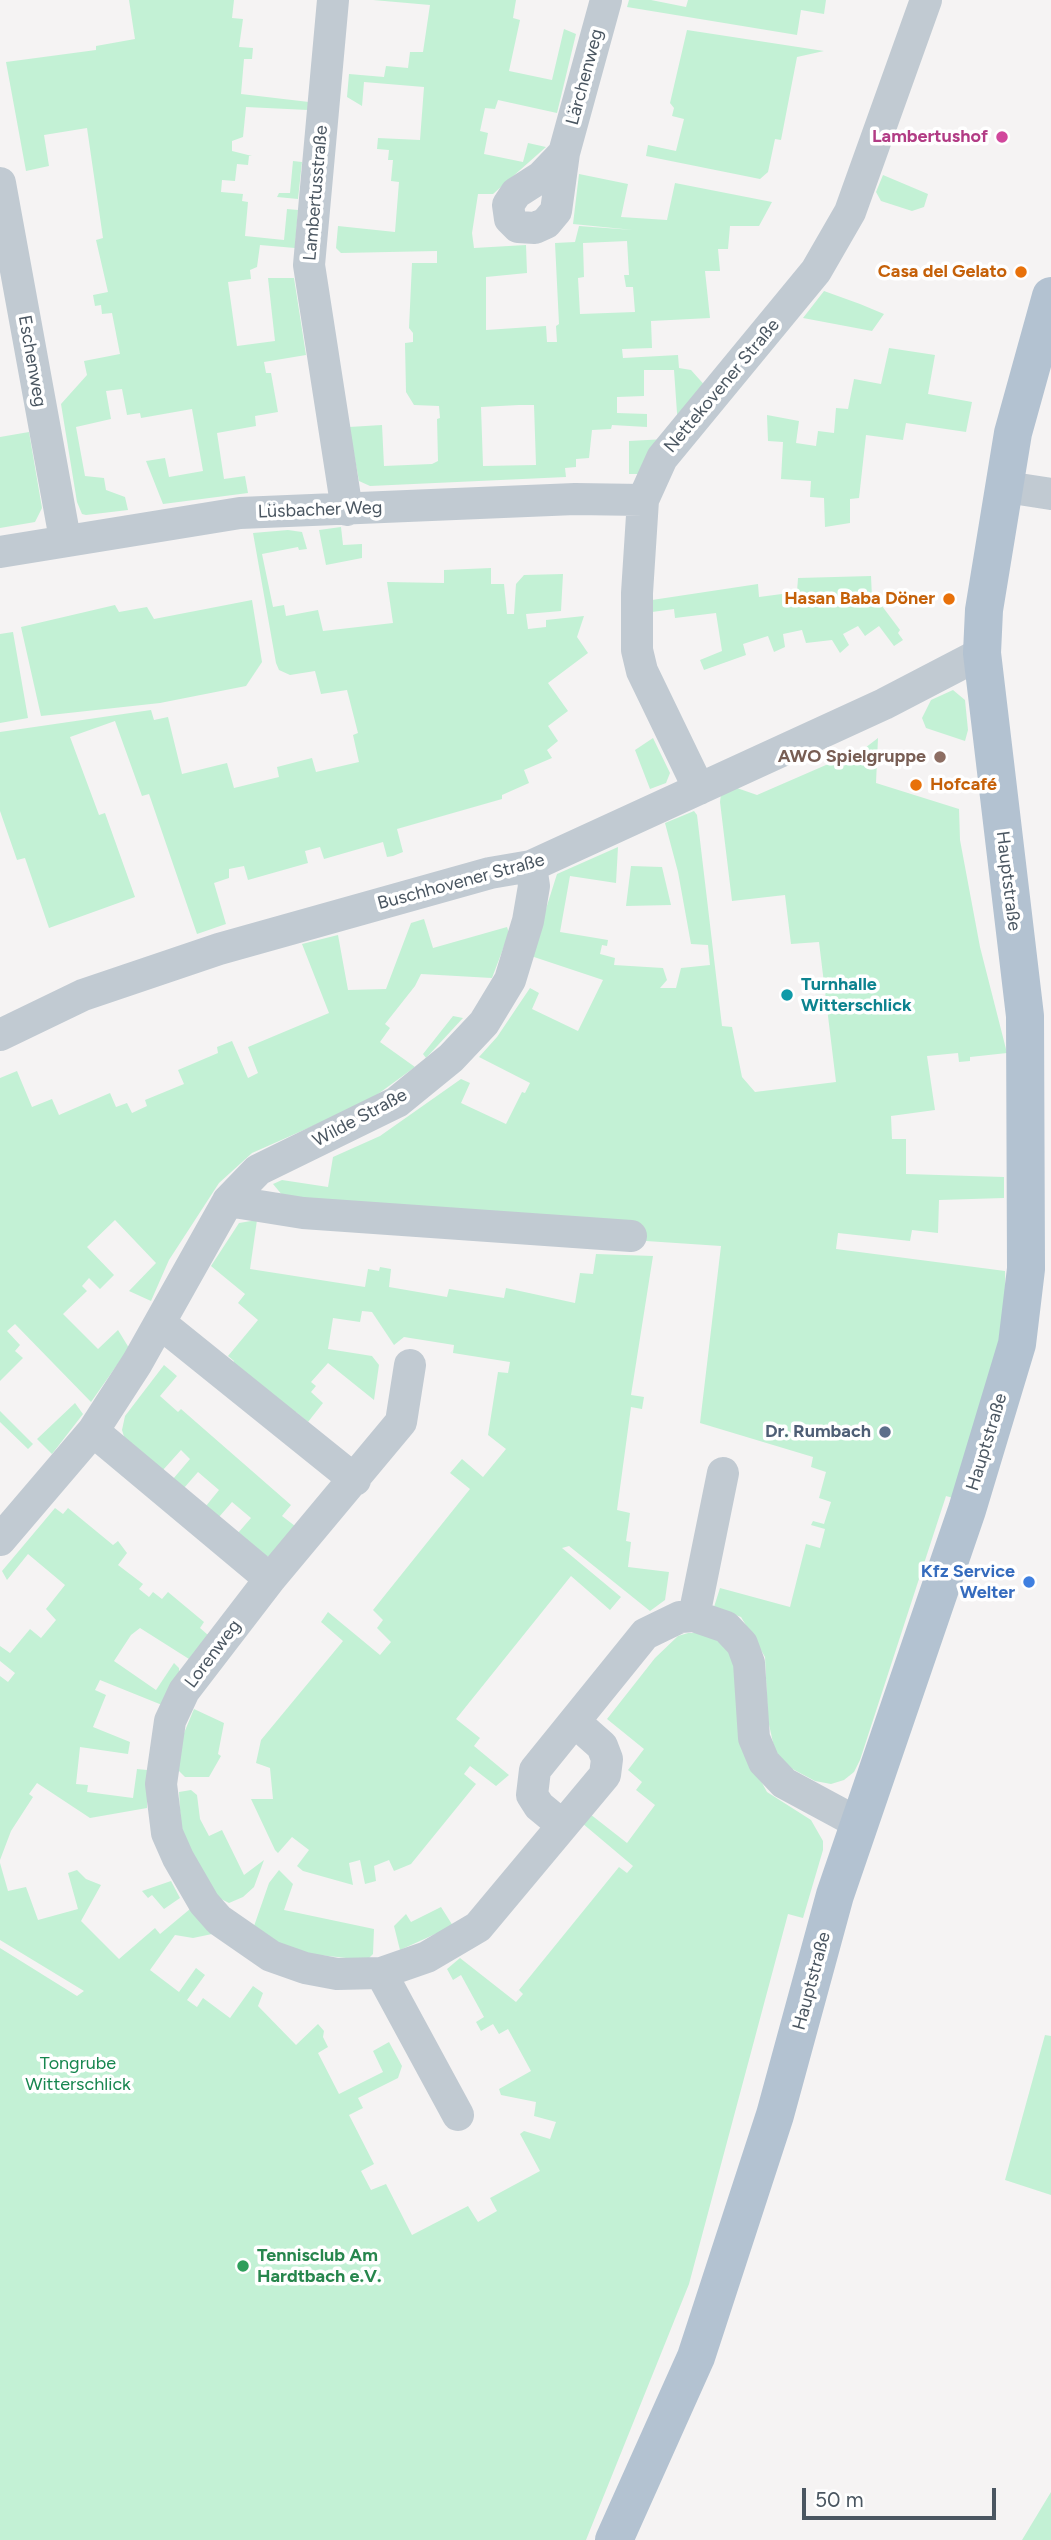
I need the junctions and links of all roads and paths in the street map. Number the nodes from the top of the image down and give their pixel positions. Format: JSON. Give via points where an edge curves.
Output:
{"nodes":[{"id":1,"x":333,"y":0,"type":"edge"},
{"id":2,"x":606,"y":0,"type":"edge"},
{"id":3,"x":926,"y":0,"type":"edge"},
{"id":4,"x":564,"y":153,"type":"dead end"},
{"id":5,"x":0,"y":183,"type":"edge"},
{"id":6,"x":1051,"y":296,"type":"edge"},
{"id":7,"x":1006,"y":487,"type":"junction"},
{"id":8,"x":1051,"y":494,"type":"edge"},
{"id":9,"x":643,"y":500,"type":"junction"},
{"id":10,"x":347,"y":510,"type":"junction"},
{"id":11,"x":65,"y":539,"type":"junction"},
{"id":12,"x":0,"y":552,"type":"edge"},
{"id":13,"x":982,"y":653,"type":"junction"},
{"id":14,"x":699,"y":789,"type":"junction"},
{"id":15,"x":531,"y":866,"type":"junction"},
{"id":16,"x":0,"y":1035,"type":"edge"},
{"id":17,"x":228,"y":1201,"type":"junction"},
{"id":18,"x":631,"y":1236,"type":"dead end"},
{"id":19,"x":160,"y":1323,"type":"junction"},
{"id":20,"x":410,"y":1365,"type":"dead end"},
{"id":21,"x":93,"y":1431,"type":"junction"},
{"id":22,"x":723,"y":1473,"type":"dead end"},
{"id":23,"x":355,"y":1480,"type":"junction"},
{"id":24,"x":0,"y":1541,"type":"edge"},
{"id":25,"x":270,"y":1579,"type":"junction"},
{"id":26,"x":694,"y":1616,"type":"junction"},
{"id":27,"x":575,"y":1722,"type":"junction"},
{"id":28,"x":860,"y":1824,"type":"junction"},
{"id":29,"x":562,"y":1825,"type":"junction"},
{"id":30,"x":381,"y":1973,"type":"junction"},
{"id":31,"x":458,"y":2115,"type":"dead end"},
{"id":32,"x":614,"y":2540,"type":"edge"}],
"edges":[{"from":1,"to":10,"type":"street","name":"Lambertusstraße","via":[[309,265]]},
{"from":2,"to":4,"type":"street","name":"Lärchenweg"},
{"from":3,"to":9,"type":"street","name":"Nettekovener Straße","via":[[845,221],[816,271],[662,458]]},
{"from":5,"to":11,"type":"street","name":"Eschenweg"},
{"from":6,"to":7,"type":"main road","name":"Hauptstraße","via":[[1013,433]]},
{"from":7,"to":8,"type":"street"},
{"from":7,"to":13,"type":"main road","name":"Hauptstraße","via":[[986,599]]},
{"from":9,"to":10,"type":"street","name":"Lüsbacher Weg"},
{"from":9,"to":14,"type":"street","name":"Nettekovener Straße","via":[[637,650],[642,671]]},
{"from":10,"to":11,"type":"street","name":"Lüsbacher Weg","via":[[240,513]]},
{"from":11,"to":12,"type":"street","name":"Lüsbacher Weg"},
{"from":13,"to":14,"type":"street","name":"Buschhovener Straße","via":[[884,704]]},
{"from":13,"to":28,"type":"main road","name":"Hauptstraße","via":[[1025,1016],[1026,1275],[1017,1344],[967,1510]]},
{"from":14,"to":15,"type":"street","name":"Buschhovener Straße"},
{"from":15,"to":16,"type":"street","name":"Buschhovener Straße","via":[[490,873],[219,949],[83,995]]},
{"from":15,"to":17,"type":"street","name":"Wilde Straße","via":[[534,886],[525,933],[510,980],[484,1023],[451,1058],[397,1102],[258,1170]]},
{"from":17,"to":18,"type":"street","via":[[303,1213]]},
{"from":17,"to":19,"type":"street","name":"Wilde Straße"},
{"from":19,"to":21,"type":"street","name":"Wilde Straße"},
{"from":19,"to":23,"type":"street"},
{"from":20,"to":23,"type":"street","name":"Lorenweg","via":[[401,1422]]},
{"from":21,"to":24,"type":"street","name":"Wilde Straße"},
{"from":21,"to":25,"type":"street"},
{"from":22,"to":26,"type":"street"},
{"from":23,"to":25,"type":"street","name":"Lorenweg"},
{"from":25,"to":30,"type":"street","name":"Lorenweg","via":[[199,1667],[170,1721],[160,1784],[167,1833],[204,1903],[249,1943],[304,1968],[337,1974]]},
{"from":26,"to":27,"type":"street","via":[[680,1617],[645,1634]]},
{"from":26,"to":28,"type":"street","via":[[726,1627],[742,1644],[749,1662],[754,1738],[764,1762],[784,1783]]},
{"from":27,"to":29,"type":"street","via":[[535,1770],[531,1783],[539,1805]]},
{"from":27,"to":29,"type":"street","name":"Lorenweg","via":[[602,1746],[607,1759],[605,1775]]},
{"from":28,"to":32,"type":"main road","name":"Hauptstraße","via":[[835,1895],[775,2115],[696,2357]]},
{"from":29,"to":30,"type":"street","name":"Lorenweg","via":[[478,1927],[427,1957]]},
{"from":30,"to":31,"type":"street"}]}
